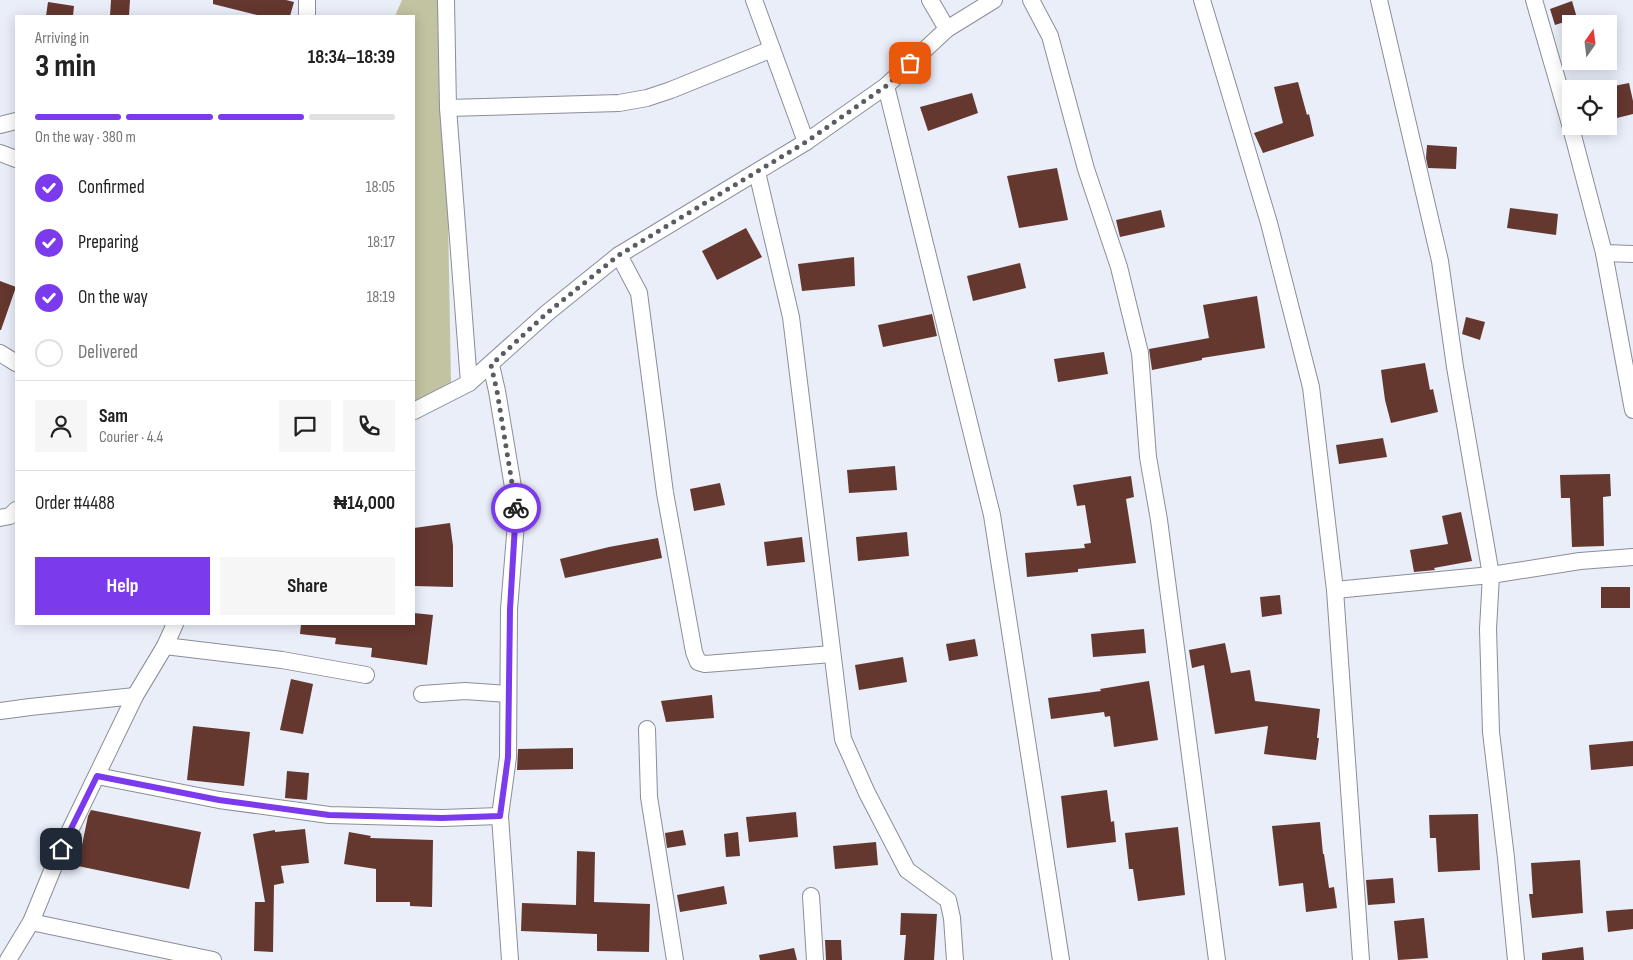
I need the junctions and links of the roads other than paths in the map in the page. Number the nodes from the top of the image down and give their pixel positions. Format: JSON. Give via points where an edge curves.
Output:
{"nodes":[{"id":1,"x":307,"y":0,"type":"edge"},
{"id":2,"x":446,"y":0,"type":"edge"},
{"id":3,"x":754,"y":0,"type":"edge"},
{"id":4,"x":930,"y":0,"type":"edge"},
{"id":5,"x":994,"y":0,"type":"edge"},
{"id":6,"x":1031,"y":0,"type":"edge"},
{"id":7,"x":1202,"y":0,"type":"edge"},
{"id":8,"x":1379,"y":0,"type":"edge"},
{"id":9,"x":1534,"y":0,"type":"edge"},
{"id":10,"x":307,"y":15,"type":"edge"},
{"id":11,"x":947,"y":29,"type":"junction"},
{"id":12,"x":772,"y":49,"type":"junction"},
{"id":13,"x":886,"y":86,"type":"junction"},
{"id":14,"x":448,"y":108,"type":"junction"},
{"id":15,"x":15,"y":121,"type":"edge"},
{"id":16,"x":0,"y":125,"type":"edge"},
{"id":17,"x":806,"y":142,"type":"junction"},
{"id":18,"x":0,"y":153,"type":"edge"},
{"id":19,"x":15,"y":159,"type":"edge"},
{"id":20,"x":757,"y":172,"type":"junction"},
{"id":21,"x":1604,"y":253,"type":"junction"},
{"id":22,"x":1633,"y":254,"type":"edge"},
{"id":23,"x":619,"y":255,"type":"junction"},
{"id":24,"x":0,"y":353,"type":"edge"},
{"id":25,"x":15,"y":362,"type":"edge"},
{"id":26,"x":491,"y":365,"type":"junction"},
{"id":27,"x":469,"y":383,"type":"junction"},
{"id":28,"x":415,"y":410,"type":"edge"},
{"id":29,"x":1633,"y":410,"type":"edge"},
{"id":30,"x":15,"y":511,"type":"edge"},
{"id":31,"x":0,"y":518,"type":"edge"},
{"id":32,"x":1633,"y":557,"type":"edge"},
{"id":33,"x":1491,"y":575,"type":"junction"},
{"id":34,"x":1335,"y":590,"type":"junction"},
{"id":35,"x":175,"y":625,"type":"edge"},
{"id":36,"x":165,"y":646,"type":"junction"},
{"id":37,"x":832,"y":654,"type":"junction"},
{"id":38,"x":366,"y":675,"type":"dead end"},
{"id":39,"x":422,"y":694,"type":"dead end"},
{"id":40,"x":508,"y":694,"type":"junction"},
{"id":41,"x":135,"y":696,"type":"junction"},
{"id":42,"x":0,"y":712,"type":"edge"},
{"id":43,"x":647,"y":729,"type":"dead end"},
{"id":44,"x":97,"y":776,"type":"junction"},
{"id":45,"x":500,"y":816,"type":"junction"},
{"id":46,"x":811,"y":896,"type":"dead end"},
{"id":47,"x":31,"y":922,"type":"junction"},
{"id":48,"x":8,"y":960,"type":"edge"},
{"id":49,"x":213,"y":960,"type":"edge"},
{"id":50,"x":510,"y":960,"type":"edge"},
{"id":51,"x":675,"y":960,"type":"edge"},
{"id":52,"x":815,"y":960,"type":"edge"},
{"id":53,"x":955,"y":960,"type":"edge"},
{"id":54,"x":1061,"y":960,"type":"edge"},
{"id":55,"x":1217,"y":960,"type":"edge"},
{"id":56,"x":1362,"y":960,"type":"edge"},
{"id":57,"x":1516,"y":960,"type":"edge"}],
"edges":[{"from":1,"to":10,"type":"street"},
{"from":2,"to":14,"type":"street"},
{"from":3,"to":12,"type":"street"},
{"from":4,"to":11,"type":"street"},
{"from":5,"to":11,"type":"street"},
{"from":6,"to":55,"type":"street","via":[[1050,36],[1086,169],[1119,267],[1140,353],[1148,457]]},
{"from":7,"to":34,"type":"street","via":[[1269,223],[1311,387]]},
{"from":8,"to":33,"type":"street","via":[[1440,261]]},
{"from":9,"to":21,"type":"street"},
{"from":11,"to":13,"type":"street"},
{"from":12,"to":14,"type":"street","via":[[647,98],[619,103]]},
{"from":12,"to":17,"type":"street"},
{"from":13,"to":17,"type":"street"},
{"from":13,"to":54,"type":"street","via":[[992,515]]},
{"from":14,"to":27,"type":"street"},
{"from":15,"to":16,"type":"street"},
{"from":17,"to":20,"type":"street"},
{"from":18,"to":19,"type":"street"},
{"from":20,"to":23,"type":"street"},
{"from":20,"to":37,"type":"street","via":[[791,318]]},
{"from":21,"to":22,"type":"street"},
{"from":21,"to":29,"type":"street"},
{"from":23,"to":26,"type":"street","via":[[547,313]]},
{"from":23,"to":37,"type":"street","via":[[638,293],[665,493],[698,662]]},
{"from":24,"to":25,"type":"street"},
{"from":26,"to":27,"type":"street"},
{"from":26,"to":40,"type":"street","via":[[517,511]]},
{"from":27,"to":28,"type":"street"},
{"from":30,"to":31,"type":"street"},
{"from":32,"to":33,"type":"street","via":[[1580,561]]},
{"from":33,"to":34,"type":"street"},
{"from":33,"to":57,"type":"street","via":[[1488,629],[1491,732]]},
{"from":34,"to":56,"type":"street"},
{"from":35,"to":36,"type":"street"},
{"from":36,"to":38,"type":"street","via":[[282,660]]},
{"from":36,"to":41,"type":"street"},
{"from":37,"to":53,"type":"street","via":[[843,739],[907,870],[948,900]]},
{"from":39,"to":40,"type":"street","via":[[465,691]]},
{"from":40,"to":45,"type":"street","via":[[508,757]]},
{"from":41,"to":42,"type":"street"},
{"from":41,"to":44,"type":"street"},
{"from":43,"to":51,"type":"street","via":[[649,797]]},
{"from":44,"to":45,"type":"street","via":[[219,800],[329,815]]},
{"from":44,"to":47,"type":"street","via":[[61,849]]},
{"from":45,"to":50,"type":"street"},
{"from":46,"to":52,"type":"street"},
{"from":47,"to":48,"type":"street"},
{"from":47,"to":49,"type":"street"}]}
